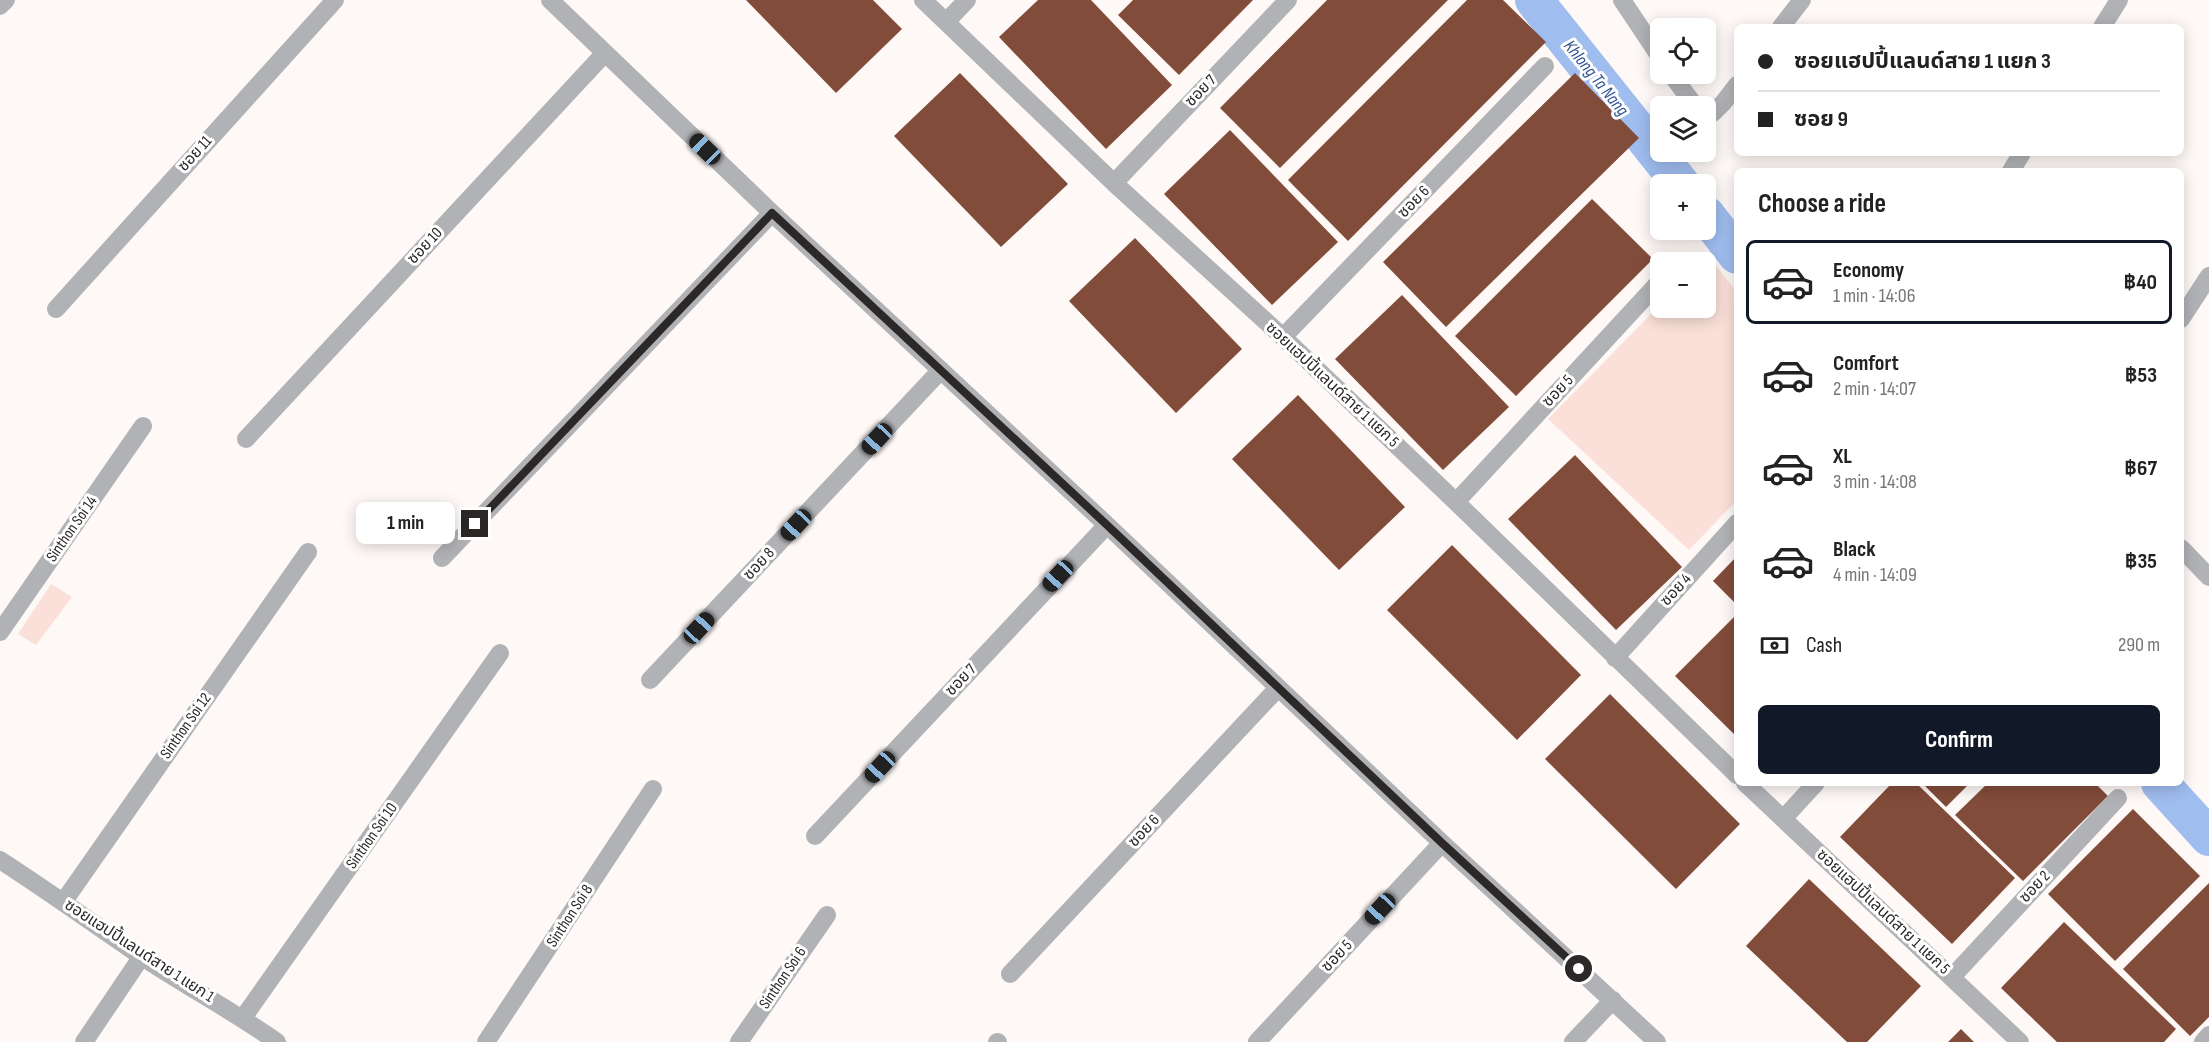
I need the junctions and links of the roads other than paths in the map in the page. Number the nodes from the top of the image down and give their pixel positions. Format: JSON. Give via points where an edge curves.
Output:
{"nodes":[{"id":1,"x":6,"y":0,"type":"edge"},
{"id":2,"x":335,"y":0,"type":"edge"},
{"id":3,"x":550,"y":0,"type":"edge"},
{"id":4,"x":923,"y":0,"type":"edge"},
{"id":5,"x":967,"y":0,"type":"edge"},
{"id":6,"x":1288,"y":0,"type":"edge"},
{"id":7,"x":1622,"y":0,"type":"edge"},
{"id":8,"x":1802,"y":0,"type":"edge"},
{"id":9,"x":2119,"y":0,"type":"edge"},
{"id":10,"x":0,"y":6,"type":"edge"},
{"id":11,"x":946,"y":22,"type":"junction"},
{"id":12,"x":1783,"y":24,"type":"edge"},
{"id":13,"x":2104,"y":24,"type":"edge"},
{"id":14,"x":1650,"y":42,"type":"edge"},
{"id":15,"x":604,"y":54,"type":"junction"},
{"id":16,"x":1545,"y":66,"type":"dead end"},
{"id":17,"x":1734,"y":89,"type":"edge"},
{"id":18,"x":1716,"y":110,"type":"edge"},
{"id":19,"x":1114,"y":183,"type":"junction"},
{"id":20,"x":772,"y":213,"type":"junction"},
{"id":21,"x":2209,"y":276,"type":"edge"},
{"id":22,"x":1650,"y":292,"type":"edge"},
{"id":23,"x":56,"y":309,"type":"dead end"},
{"id":24,"x":2184,"y":314,"type":"edge"},
{"id":25,"x":1282,"y":338,"type":"junction"},
{"id":26,"x":941,"y":370,"type":"junction"},
{"id":27,"x":143,"y":426,"type":"dead end"},
{"id":28,"x":246,"y":439,"type":"dead end"},
{"id":29,"x":1456,"y":502,"type":"junction"},
{"id":30,"x":1107,"y":525,"type":"junction"},
{"id":31,"x":1734,"y":526,"type":"edge"},
{"id":32,"x":308,"y":552,"type":"dead end"},
{"id":33,"x":2184,"y":552,"type":"edge"},
{"id":34,"x":442,"y":558,"type":"dead end"},
{"id":35,"x":2209,"y":577,"type":"edge"},
{"id":36,"x":0,"y":632,"type":"edge"},
{"id":37,"x":500,"y":653,"type":"dead end"},
{"id":38,"x":1616,"y":658,"type":"junction"},
{"id":39,"x":650,"y":680,"type":"dead end"},
{"id":40,"x":1278,"y":688,"type":"junction"},
{"id":41,"x":1734,"y":772,"type":"edge"},
{"id":42,"x":1748,"y":786,"type":"edge"},
{"id":43,"x":1813,"y":786,"type":"edge"},
{"id":44,"x":653,"y":789,"type":"dead end"},
{"id":45,"x":2118,"y":798,"type":"dead end"},
{"id":46,"x":1783,"y":819,"type":"junction"},
{"id":47,"x":815,"y":836,"type":"dead end"},
{"id":48,"x":1442,"y":843,"type":"junction"},
{"id":49,"x":0,"y":860,"type":"edge"},
{"id":50,"x":64,"y":901,"type":"junction"},
{"id":51,"x":827,"y":915,"type":"dead end"},
{"id":52,"x":142,"y":956,"type":"junction"},
{"id":53,"x":1010,"y":974,"type":"dead end"},
{"id":54,"x":1952,"y":977,"type":"junction"},
{"id":55,"x":1613,"y":1000,"type":"junction"},
{"id":56,"x":243,"y":1018,"type":"junction"},
{"id":57,"x":2209,"y":1035,"type":"edge"},
{"id":58,"x":84,"y":1042,"type":"edge"},
{"id":59,"x":277,"y":1042,"type":"edge"},
{"id":60,"x":486,"y":1042,"type":"edge"},
{"id":61,"x":739,"y":1042,"type":"edge"},
{"id":62,"x":1257,"y":1042,"type":"edge"},
{"id":63,"x":1573,"y":1042,"type":"edge"},
{"id":64,"x":1657,"y":1042,"type":"edge"},
{"id":65,"x":2020,"y":1042,"type":"edge"},
{"id":66,"x":2203,"y":1042,"type":"edge"}],
"edges":[{"from":1,"to":10,"type":"street"},
{"from":2,"to":23,"type":"street","name":"ซอย 11"},
{"from":3,"to":15,"type":"street"},
{"from":4,"to":11,"type":"street","name":"ซอยแฮปปี้แลนด์สาย 1 แยก 5"},
{"from":5,"to":11,"type":"street"},
{"from":6,"to":19,"type":"street","name":"ซอย 7"},
{"from":7,"to":14,"type":"street"},
{"from":8,"to":12,"type":"street"},
{"from":9,"to":13,"type":"street"},
{"from":11,"to":19,"type":"street","name":"ซอยแฮปปี้แลนด์สาย 1 แยก 5"},
{"from":15,"to":20,"type":"street"},
{"from":15,"to":28,"type":"street","name":"ซอย 10"},
{"from":16,"to":25,"type":"street","name":"ซอย 6"},
{"from":17,"to":18,"type":"street"},
{"from":19,"to":25,"type":"street","name":"ซอยแฮปปี้แลนด์สาย 1 แยก 5"},
{"from":20,"to":26,"type":"street"},
{"from":20,"to":34,"type":"street"},
{"from":21,"to":24,"type":"street"},
{"from":22,"to":29,"type":"street","name":"ซอย 5"},
{"from":25,"to":29,"type":"street","name":"ซอยแฮปปี้แลนด์สาย 1 แยก 5"},
{"from":26,"to":30,"type":"street"},
{"from":26,"to":39,"type":"street","name":"ซอย 8"},
{"from":27,"to":36,"type":"street","name":"Sinthon Soi 14"},
{"from":29,"to":38,"type":"street","name":"ซอยแฮปปี้แลนด์สาย 1 แยก 5"},
{"from":30,"to":40,"type":"street"},
{"from":30,"to":47,"type":"street","name":"ซอย 7"},
{"from":31,"to":38,"type":"street","name":"ซอย 4"},
{"from":32,"to":50,"type":"street","name":"Sinthon Soi 12"},
{"from":33,"to":35,"type":"street"},
{"from":37,"to":56,"type":"street","name":"Sinthon Soi 10"},
{"from":38,"to":41,"type":"street","name":"ซอยแฮปปี้แลนด์สาย 1 แยก 5"},
{"from":40,"to":48,"type":"street"},
{"from":40,"to":53,"type":"street","name":"ซอย 6"},
{"from":42,"to":46,"type":"street","name":"ซอยแฮปปี้แลนด์สาย 1 แยก 5"},
{"from":43,"to":46,"type":"street"},
{"from":44,"to":60,"type":"street","name":"Sinthon Soi 8"},
{"from":45,"to":54,"type":"street","name":"ซอย 2"},
{"from":46,"to":54,"type":"street","name":"ซอยแฮปปี้แลนด์สาย 1 แยก 5"},
{"from":48,"to":55,"type":"street"},
{"from":48,"to":62,"type":"street","name":"ซอย 5"},
{"from":49,"to":50,"type":"street","name":"ซอยแฮปปี้แลนด์สาย 1 แยก 1"},
{"from":50,"to":52,"type":"street","name":"ซอยแฮปปี้แลนด์สาย 1 แยก 1"},
{"from":51,"to":61,"type":"street","name":"Sinthon Soi 6"},
{"from":52,"to":56,"type":"street","name":"ซอยแฮปปี้แลนด์สาย 1 แยก 1"},
{"from":52,"to":58,"type":"street"},
{"from":54,"to":65,"type":"street","name":"ซอยแฮปปี้แลนด์สาย 1 แยก 5"},
{"from":55,"to":63,"type":"street"},
{"from":55,"to":64,"type":"street"},
{"from":56,"to":59,"type":"street","name":"ซอยแฮปปี้แลนด์สาย 1 แยก 1"},
{"from":57,"to":66,"type":"street"}]}
